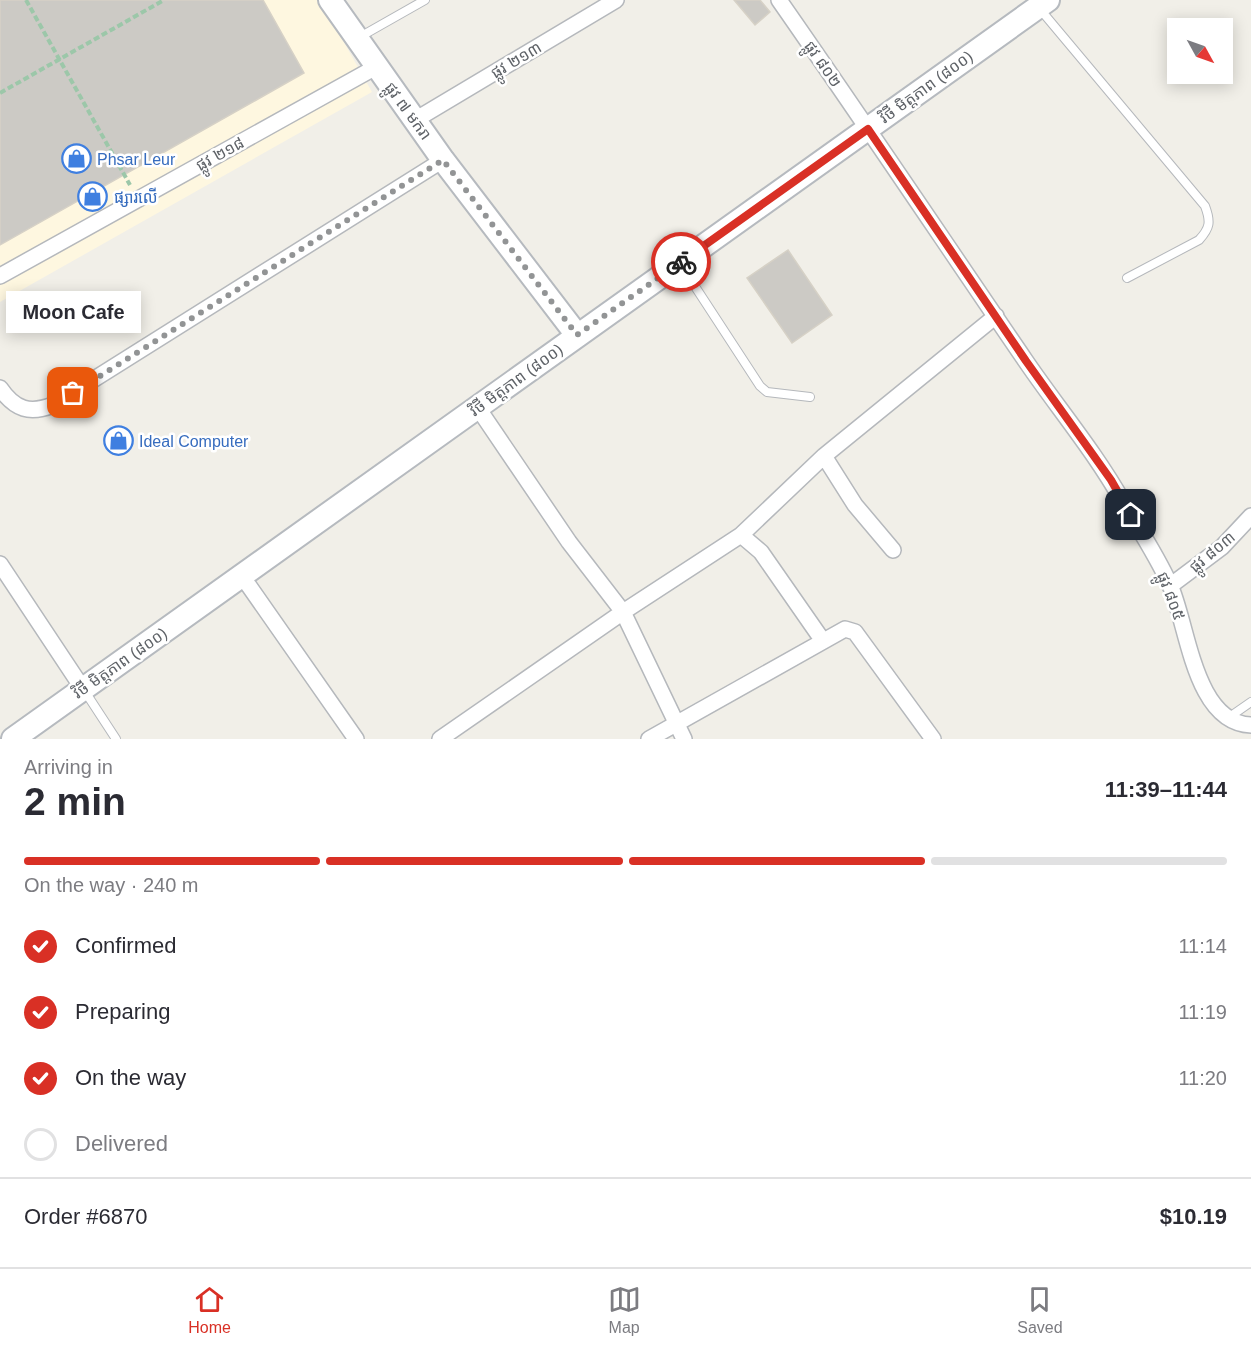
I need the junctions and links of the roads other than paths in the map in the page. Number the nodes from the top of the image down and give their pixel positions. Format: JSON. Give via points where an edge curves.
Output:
{"nodes":[{"id":1,"x":330,"y":0,"type":"edge"},
{"id":2,"x":425,"y":0,"type":"edge"},
{"id":3,"x":616,"y":0,"type":"edge"},
{"id":4,"x":778,"y":0,"type":"edge"},
{"id":5,"x":1043,"y":4,"type":"edge"},
{"id":6,"x":357,"y":39,"type":"junction"},
{"id":7,"x":376,"y":67,"type":"junction"},
{"id":8,"x":415,"y":120,"type":"junction"},
{"id":9,"x":868,"y":129,"type":"junction"},
{"id":10,"x":443,"y":160,"type":"junction"},
{"id":11,"x":679,"y":263,"type":"junction"},
{"id":12,"x":0,"y":276,"type":"edge"},
{"id":13,"x":1127,"y":278,"type":"dead end"},
{"id":14,"x":996,"y":316,"type":"junction"},
{"id":15,"x":577,"y":335,"type":"junction"},
{"id":16,"x":0,"y":388,"type":"edge"},
{"id":17,"x":810,"y":397,"type":"dead end"},
{"id":18,"x":478,"y":408,"type":"junction"},
{"id":19,"x":824,"y":456,"type":"junction"},
{"id":20,"x":1251,"y":516,"type":"edge"},
{"id":21,"x":741,"y":535,"type":"junction"},
{"id":22,"x":893,"y":550,"type":"dead end"},
{"id":23,"x":0,"y":564,"type":"edge"},
{"id":24,"x":242,"y":576,"type":"junction"},
{"id":25,"x":1170,"y":586,"type":"junction"},
{"id":26,"x":623,"y":612,"type":"junction"},
{"id":27,"x":824,"y":641,"type":"junction"},
{"id":28,"x":83,"y":689,"type":"junction"},
{"id":29,"x":1251,"y":702,"type":"edge"},
{"id":30,"x":1227,"y":718,"type":"junction"},
{"id":31,"x":679,"y":723,"type":"junction"},
{"id":32,"x":1251,"y":726,"type":"edge"},
{"id":33,"x":13,"y":739,"type":"edge"},
{"id":34,"x":116,"y":739,"type":"edge"},
{"id":35,"x":356,"y":739,"type":"edge"},
{"id":36,"x":440,"y":739,"type":"edge"},
{"id":37,"x":649,"y":739,"type":"edge"},
{"id":38,"x":684,"y":739,"type":"edge"},
{"id":39,"x":933,"y":739,"type":"edge"}],
"edges":[{"from":1,"to":6,"type":"main road","name":"ផ្លូវ ៧ មករា"},
{"from":2,"to":6,"type":"lane"},
{"from":3,"to":8,"type":"street","name":"ផ្លូវ ២១៣"},
{"from":4,"to":9,"type":"street","name":"ផ្លូវ ៨០២"},
{"from":5,"to":9,"type":"main road","name":"វិថី មិត្តភាព (៨០០)"},
{"from":5,"to":13,"type":"lane","via":[[1205,206],[1210,220],[1208,230],[1198,240]]},
{"from":6,"to":7,"type":"main road","name":"ផ្លូវ ៧ មករា"},
{"from":7,"to":8,"type":"main road","name":"ផ្លូវ ៧ មករា"},
{"from":7,"to":12,"type":"street","name":"ផ្លូវ ២១៨"},
{"from":8,"to":10,"type":"main road","name":"ផ្លូវ ៧ មករា"},
{"from":9,"to":11,"type":"main road","name":"វិថី មិត្តភាព (៨០០)"},
{"from":9,"to":14,"type":"street","name":"ផ្លូវ ៨០៥"},
{"from":10,"to":15,"type":"main road","name":"ផ្លូវ ៧ មករា"},
{"from":10,"to":16,"type":"street","via":[[54,405],[37,411],[24,410]]},
{"from":11,"to":15,"type":"main road","name":"វិថី មិត្តភាព (៨០០)"},
{"from":11,"to":17,"type":"lane","via":[[760,386],[767,392]]},
{"from":14,"to":19,"type":"street"},
{"from":14,"to":25,"type":"street","name":"ផ្លូវ ៨០៥","via":[[1111,480]]},
{"from":15,"to":18,"type":"main road","name":"វិថី មិត្តភាព (៨០០)"},
{"from":18,"to":24,"type":"main road","name":"វិថី មិត្តភាព (៨០០)"},
{"from":18,"to":26,"type":"street","via":[[569,542]]},
{"from":19,"to":21,"type":"street"},
{"from":19,"to":22,"type":"street","via":[[855,506]]},
{"from":20,"to":25,"type":"street","name":"ផ្លូវ ៨០៣","via":[[1221,547]]},
{"from":21,"to":26,"type":"street"},
{"from":21,"to":27,"type":"street","via":[[761,552]]},
{"from":23,"to":28,"type":"street"},
{"from":24,"to":28,"type":"main road","name":"វិថី មិត្តភាព (៨០០)"},
{"from":24,"to":35,"type":"street"},
{"from":25,"to":30,"type":"street","name":"ផ្លូវ ៨០៥","via":[[1206,693]]},
{"from":26,"to":31,"type":"street"},
{"from":26,"to":36,"type":"street"},
{"from":27,"to":31,"type":"street"},
{"from":27,"to":39,"type":"street","via":[[845,629],[855,632]]},
{"from":28,"to":33,"type":"main road","name":"វិថី មិត្តភាព (៨០០)"},
{"from":28,"to":34,"type":"lane"},
{"from":29,"to":30,"type":"lane"},
{"from":30,"to":32,"type":"street"},
{"from":31,"to":37,"type":"street"},
{"from":31,"to":38,"type":"street"}]}
